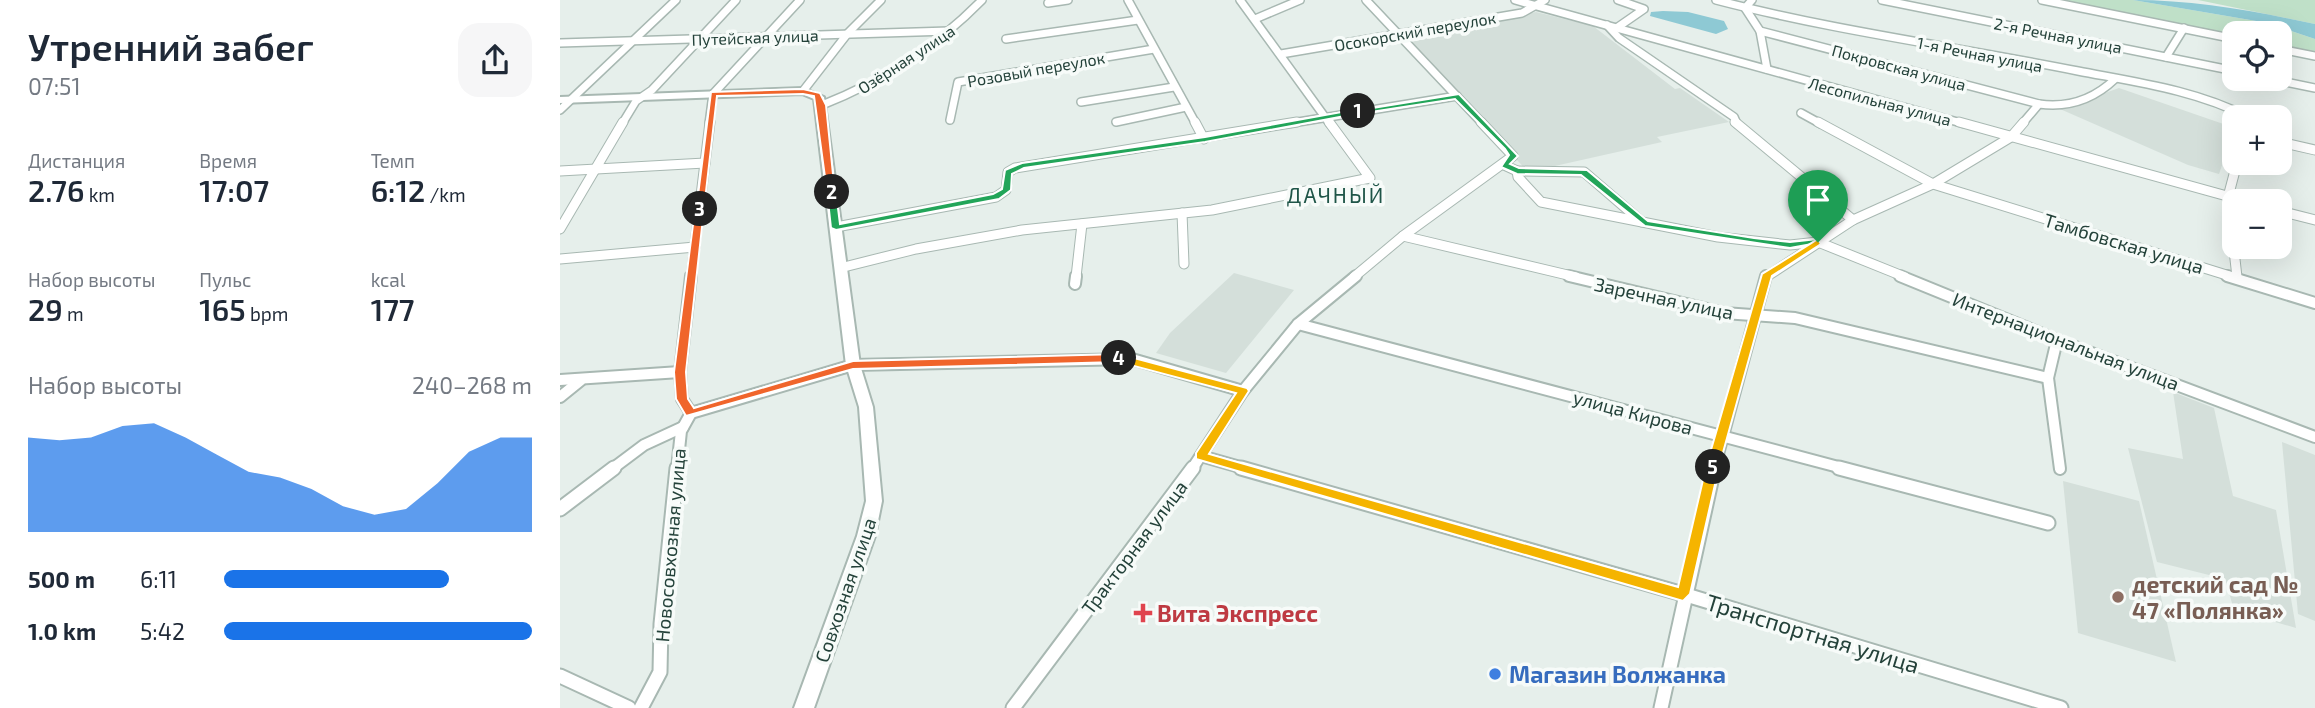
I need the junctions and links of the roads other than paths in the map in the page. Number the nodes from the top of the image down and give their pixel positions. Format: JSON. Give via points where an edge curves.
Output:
{"nodes":[{"id":1,"x":676,"y":0,"type":"edge"},
{"id":2,"x":736,"y":0,"type":"edge"},
{"id":3,"x":800,"y":0,"type":"edge"},
{"id":4,"x":881,"y":0,"type":"edge"},
{"id":5,"x":982,"y":0,"type":"edge"},
{"id":6,"x":1068,"y":0,"type":"edge"},
{"id":7,"x":1128,"y":0,"type":"edge"},
{"id":8,"x":1240,"y":0,"type":"edge"},
{"id":9,"x":1300,"y":0,"type":"edge"},
{"id":10,"x":1366,"y":0,"type":"edge"},
{"id":11,"x":1515,"y":0,"type":"edge"},
{"id":12,"x":1618,"y":0,"type":"edge"},
{"id":13,"x":1716,"y":0,"type":"edge"},
{"id":14,"x":1752,"y":0,"type":"edge"},
{"id":15,"x":1882,"y":0,"type":"edge"},
{"id":16,"x":2042,"y":0,"type":"edge"},
{"id":17,"x":1950,"y":1,"type":"edge"},
{"id":18,"x":1048,"y":3,"type":"dead end"},
{"id":19,"x":1542,"y":3,"type":"edge"},
{"id":20,"x":1745,"y":8,"type":"junction"},
{"id":21,"x":1943,"y":12,"type":"junction"},
{"id":22,"x":1255,"y":19,"type":"junction"},
{"id":23,"x":1138,"y":20,"type":"junction"},
{"id":24,"x":2185,"y":29,"type":"junction"},
{"id":25,"x":1619,"y":30,"type":"junction"},
{"id":26,"x":949,"y":31,"type":"junction"},
{"id":27,"x":1760,"y":32,"type":"junction"},
{"id":28,"x":848,"y":33,"type":"junction"},
{"id":29,"x":1401,"y":35,"type":"junction"},
{"id":30,"x":2222,"y":36,"type":"edge"},
{"id":31,"x":769,"y":37,"type":"junction"},
{"id":32,"x":697,"y":39,"type":"junction"},
{"id":33,"x":1006,"y":39,"type":"dead end"},
{"id":34,"x":631,"y":41,"type":"junction"},
{"id":35,"x":560,"y":43,"type":"edge"},
{"id":36,"x":1154,"y":49,"type":"junction"},
{"id":37,"x":2292,"y":51,"type":"edge"},
{"id":38,"x":1281,"y":54,"type":"junction"},
{"id":39,"x":2315,"y":56,"type":"edge"},
{"id":40,"x":2166,"y":57,"type":"junction"},
{"id":41,"x":2222,"y":68,"type":"edge"},
{"id":42,"x":1767,"y":69,"type":"junction"},
{"id":43,"x":2115,"y":79,"type":"junction"},
{"id":44,"x":2292,"y":83,"type":"edge"},
{"id":45,"x":1174,"y":87,"type":"junction"},
{"id":46,"x":2315,"y":88,"type":"edge"},
{"id":47,"x":803,"y":91,"type":"junction"},
{"id":48,"x":713,"y":94,"type":"junction"},
{"id":49,"x":1457,"y":96,"type":"junction"},
{"id":50,"x":639,"y":98,"type":"junction"},
{"id":51,"x":565,"y":100,"type":"edge"},
{"id":52,"x":821,"y":101,"type":"junction"},
{"id":53,"x":1082,"y":102,"type":"dead end"},
{"id":54,"x":2039,"y":104,"type":"junction"},
{"id":55,"x":2222,"y":106,"type":"edge"},
{"id":56,"x":1186,"y":107,"type":"junction"},
{"id":57,"x":560,"y":110,"type":"edge"},
{"id":58,"x":1801,"y":113,"type":"dead end"},
{"id":59,"x":1327,"y":116,"type":"junction"},
{"id":60,"x":950,"y":120,"type":"dead end"},
{"id":61,"x":1116,"y":122,"type":"dead end"},
{"id":62,"x":2011,"y":137,"type":"junction"},
{"id":63,"x":1205,"y":139,"type":"junction"},
{"id":64,"x":2292,"y":145,"type":"edge"},
{"id":65,"x":2315,"y":150,"type":"edge"},
{"id":66,"x":705,"y":163,"type":"junction"},
{"id":67,"x":1504,"y":165,"type":"junction"},
{"id":68,"x":597,"y":170,"type":"junction"},
{"id":69,"x":1517,"y":171,"type":"junction"},
{"id":70,"x":560,"y":172,"type":"edge"},
{"id":71,"x":1933,"y":184,"type":"junction"},
{"id":72,"x":2222,"y":195,"type":"edge"},
{"id":73,"x":1182,"y":213,"type":"junction"},
{"id":74,"x":2292,"y":214,"type":"edge"},
{"id":75,"x":1853,"y":220,"type":"junction"},
{"id":76,"x":2315,"y":220,"type":"edge"},
{"id":77,"x":1645,"y":223,"type":"junction"},
{"id":78,"x":1082,"y":224,"type":"junction"},
{"id":79,"x":836,"y":228,"type":"junction"},
{"id":80,"x":560,"y":229,"type":"edge"},
{"id":81,"x":1404,"y":236,"type":"junction"},
{"id":82,"x":1818,"y":242,"type":"junction"},
{"id":83,"x":695,"y":247,"type":"junction"},
{"id":84,"x":2235,"y":259,"type":"edge"},
{"id":85,"x":560,"y":260,"type":"edge"},
{"id":86,"x":1184,"y":264,"type":"dead end"},
{"id":87,"x":840,"y":268,"type":"junction"},
{"id":88,"x":2237,"y":277,"type":"junction"},
{"id":89,"x":1075,"y":284,"type":"dead end"},
{"id":90,"x":2315,"y":303,"type":"edge"},
{"id":91,"x":1754,"y":316,"type":"junction"},
{"id":92,"x":1298,"y":324,"type":"junction"},
{"id":93,"x":2057,"y":340,"type":"junction"},
{"id":94,"x":853,"y":365,"type":"junction"},
{"id":95,"x":680,"y":372,"type":"junction"},
{"id":96,"x":2048,"y":377,"type":"junction"},
{"id":97,"x":560,"y":380,"type":"edge"},
{"id":98,"x":581,"y":380,"type":"junction"},
{"id":99,"x":1243,"y":391,"type":"junction"},
{"id":100,"x":560,"y":397,"type":"edge"},
{"id":101,"x":691,"y":413,"type":"junction"},
{"id":102,"x":683,"y":427,"type":"junction"},
{"id":103,"x":1721,"y":435,"type":"junction"},
{"id":104,"x":2315,"y":438,"type":"edge"},
{"id":105,"x":1201,"y":456,"type":"junction"},
{"id":106,"x":2060,"y":469,"type":"dead end"},
{"id":107,"x":560,"y":509,"type":"edge"},
{"id":108,"x":2048,"y":523,"type":"dead end"},
{"id":109,"x":1683,"y":594,"type":"junction"},
{"id":110,"x":560,"y":676,"type":"edge"},
{"id":111,"x":629,"y":708,"type":"edge"},
{"id":112,"x":641,"y":708,"type":"edge"},
{"id":113,"x":804,"y":708,"type":"edge"},
{"id":114,"x":1013,"y":708,"type":"edge"},
{"id":115,"x":1661,"y":708,"type":"edge"},
{"id":116,"x":2061,"y":708,"type":"edge"}],
"edges":[{"from":1,"to":34,"type":"street"},
{"from":2,"to":32,"type":"street"},
{"from":3,"to":31,"type":"street"},
{"from":4,"to":28,"type":"street"},
{"from":5,"to":26,"type":"street","name":"Озёрная улица"},
{"from":6,"to":18,"type":"street"},
{"from":7,"to":23,"type":"street"},
{"from":8,"to":22,"type":"street"},
{"from":9,"to":22,"type":"street"},
{"from":10,"to":29,"type":"street"},
{"from":11,"to":19,"type":"street"},
{"from":12,"to":25,"type":"street","via":[[1644,9]]},
{"from":13,"to":20,"type":"street","name":"1-я Речная улица"},
{"from":14,"to":20,"type":"street"},
{"from":15,"to":21,"type":"street","name":"2-я Речная улица"},
{"from":16,"to":24,"type":"street"},
{"from":17,"to":21,"type":"street"},
{"from":19,"to":25,"type":"street"},
{"from":19,"to":29,"type":"street","name":"Осокорский переулок","via":[[1522,13]]},
{"from":20,"to":27,"type":"street"},
{"from":20,"to":43,"type":"street","name":"1-я Речная улица"},
{"from":21,"to":40,"type":"street","name":"2-я Речная улица"},
{"from":22,"to":38,"type":"street"},
{"from":23,"to":33,"type":"street"},
{"from":23,"to":36,"type":"street"},
{"from":24,"to":30,"type":"street"},
{"from":24,"to":40,"type":"street"},
{"from":25,"to":42,"type":"street","name":"Лесопильная улица"},
{"from":25,"to":75,"type":"street","via":[[1734,117]]},
{"from":26,"to":28,"type":"street","name":"Путейская улица"},
{"from":26,"to":52,"type":"street","name":"Озёрная улица","via":[[862,90]]},
{"from":27,"to":42,"type":"street"},
{"from":27,"to":54,"type":"street","name":"Покровская улица"},
{"from":28,"to":31,"type":"street","name":"Путейская улица"},
{"from":28,"to":47,"type":"street"},
{"from":29,"to":38,"type":"street","name":"Осокорский переулок"},
{"from":29,"to":49,"type":"street"},
{"from":31,"to":32,"type":"street","name":"Путейская улица"},
{"from":31,"to":48,"type":"street"},
{"from":32,"to":34,"type":"street","name":"Путейская улица"},
{"from":32,"to":50,"type":"street"},
{"from":34,"to":35,"type":"street","name":"Путейская улица"},
{"from":34,"to":51,"type":"street"},
{"from":36,"to":45,"type":"street"},
{"from":36,"to":60,"type":"street","name":"Розовый переулок","via":[[958,82]]},
{"from":37,"to":39,"type":"street"},
{"from":38,"to":59,"type":"street"},
{"from":40,"to":41,"type":"street","name":"2-я Речная улица"},
{"from":42,"to":62,"type":"street","name":"Лесопильная улица"},
{"from":43,"to":54,"type":"street","name":"Покровская улица","via":[[2089,97],[2056,107]]},
{"from":43,"to":55,"type":"street","name":"1-я Речная улица"},
{"from":44,"to":46,"type":"street"},
{"from":45,"to":53,"type":"street"},
{"from":45,"to":56,"type":"street"},
{"from":47,"to":48,"type":"street"},
{"from":47,"to":52,"type":"street"},
{"from":48,"to":50,"type":"street"},
{"from":48,"to":66,"type":"street"},
{"from":49,"to":59,"type":"street"},
{"from":49,"to":67,"type":"street","via":[[1508,147],[1513,156]]},
{"from":50,"to":51,"type":"street"},
{"from":50,"to":68,"type":"street"},
{"from":51,"to":57,"type":"street"},
{"from":52,"to":79,"type":"street","name":"Совхозная улица"},
{"from":54,"to":62,"type":"street"},
{"from":56,"to":61,"type":"street"},
{"from":56,"to":63,"type":"street"},
{"from":58,"to":71,"type":"street","name":"Тамбовская улица"},
{"from":59,"to":63,"type":"street"},
{"from":59,"to":73,"type":"street","via":[[1370,178]]},
{"from":62,"to":71,"type":"street"},
{"from":62,"to":72,"type":"street","name":"Лесопильная улица"},
{"from":63,"to":79,"type":"street","via":[[1015,168],[1008,172],[1006,190],[996,197]]},
{"from":64,"to":65,"type":"street"},
{"from":66,"to":68,"type":"street"},
{"from":66,"to":83,"type":"street"},
{"from":67,"to":69,"type":"street"},
{"from":67,"to":81,"type":"street","name":"Тракторная улица"},
{"from":68,"to":70,"type":"street"},
{"from":68,"to":80,"type":"street"},
{"from":69,"to":77,"type":"street","via":[[1541,201]]},
{"from":69,"to":77,"type":"street","via":[[1584,172]]},
{"from":71,"to":75,"type":"street"},
{"from":71,"to":88,"type":"street","name":"Тамбовская улица"},
{"from":73,"to":78,"type":"street"},
{"from":73,"to":86,"type":"street"},
{"from":74,"to":76,"type":"street"},
{"from":75,"to":82,"type":"street"},
{"from":77,"to":82,"type":"street","via":[[1790,245]]},
{"from":78,"to":87,"type":"street","via":[[916,248]]},
{"from":78,"to":89,"type":"street"},
{"from":79,"to":87,"type":"street","name":"Совхозная улица"},
{"from":81,"to":91,"type":"street","name":"Заречная улица","via":[[1711,310]]},
{"from":81,"to":92,"type":"street","name":"Тракторная улица"},
{"from":82,"to":91,"type":"street","via":[[1767,274]]},
{"from":82,"to":93,"type":"street","name":"Интернациональная улица"},
{"from":83,"to":85,"type":"street"},
{"from":83,"to":95,"type":"street"},
{"from":84,"to":88,"type":"street"},
{"from":87,"to":94,"type":"street","name":"Совхозная улица"},
{"from":88,"to":90,"type":"street","name":"Тамбовская улица"},
{"from":91,"to":96,"type":"street","name":"Заречная улица","via":[[1795,318]]},
{"from":91,"to":103,"type":"street"},
{"from":92,"to":99,"type":"street","name":"Тракторная улица"},
{"from":92,"to":103,"type":"street","name":"улица Кирова"},
{"from":93,"to":96,"type":"street"},
{"from":93,"to":104,"type":"street","name":"Интернациональная улица"},
{"from":94,"to":99,"type":"street","via":[[1132,359]]},
{"from":94,"to":101,"type":"street"},
{"from":94,"to":113,"type":"street","name":"Совхозная улица","via":[[866,407],[874,501],[866,536]]},
{"from":95,"to":98,"type":"street"},
{"from":95,"to":101,"type":"street","via":[[682,399]]},
{"from":96,"to":106,"type":"street"},
{"from":97,"to":98,"type":"street"},
{"from":98,"to":100,"type":"street"},
{"from":99,"to":105,"type":"street","name":"Тракторная улица"},
{"from":101,"to":102,"type":"street","name":"Новосовхозная улица"},
{"from":102,"to":107,"type":"street","via":[[644,445]]},
{"from":102,"to":112,"type":"street","name":"Новосовхозная улица","via":[[660,672]]},
{"from":103,"to":108,"type":"street","name":"улица Кирова"},
{"from":103,"to":109,"type":"street"},
{"from":105,"to":109,"type":"street","name":"Транспортная улица"},
{"from":105,"to":114,"type":"street","name":"Тракторная улица"},
{"from":109,"to":115,"type":"street"},
{"from":109,"to":116,"type":"street","name":"Транспортная улица"},
{"from":110,"to":111,"type":"street"}]}
